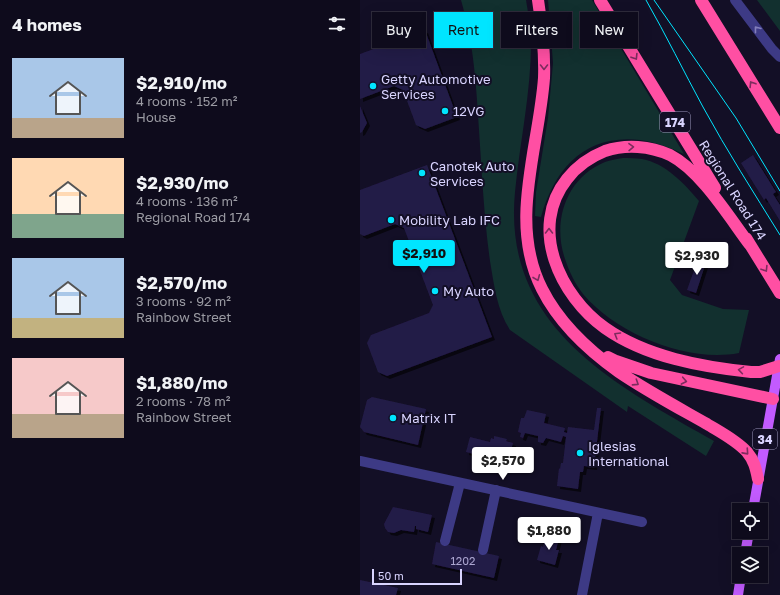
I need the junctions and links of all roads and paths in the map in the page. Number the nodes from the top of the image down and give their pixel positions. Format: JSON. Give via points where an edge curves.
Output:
{"nodes":[{"id":1,"x":538,"y":0,"type":"edge"},
{"id":2,"x":600,"y":0,"type":"edge"},
{"id":3,"x":700,"y":0,"type":"edge"},
{"id":4,"x":735,"y":0,"type":"edge"},
{"id":5,"x":780,"y":57,"type":"edge"},
{"id":6,"x":780,"y":128,"type":"edge"},
{"id":7,"x":750,"y":245,"type":"junction"},
{"id":8,"x":780,"y":293,"type":"edge"},
{"id":9,"x":573,"y":332,"type":"junction"},
{"id":10,"x":779,"y":363,"type":"edge"},
{"id":11,"x":776,"y":400,"type":"edge"},
{"id":12,"x":360,"y":461,"type":"edge"},
{"id":13,"x":758,"y":479,"type":"junction"},
{"id":14,"x":460,"y":483,"type":"junction"},
{"id":15,"x":496,"y":490,"type":"junction"},
{"id":16,"x":753,"y":503,"type":"edge"},
{"id":17,"x":598,"y":513,"type":"junction"},
{"id":18,"x":642,"y":522,"type":"dead end"},
{"id":19,"x":445,"y":541,"type":"dead end"},
{"id":20,"x":483,"y":550,"type":"dead end"},
{"id":21,"x":740,"y":583,"type":"edge"},
{"id":22,"x":582,"y":595,"type":"edge"},
{"id":23,"x":738,"y":595,"type":"edge"}],
"edges":[{"from":1,"to":9,"type":"highway","one_way":true,"via":[[544,34],[544,78],[528,189],[526,234],[529,253],[541,288],[558,315]]},
{"from":2,"to":7,"type":"highway","name":"Regional Road 174","number":"174","one_way":true},
{"from":6,"to":3,"type":"highway","one_way":true},
{"from":5,"to":4,"type":"street","one_way":true},
{"from":7,"to":8,"type":"highway","name":"Regional Road 174","number":"174","one_way":true},
{"from":10,"to":7,"type":"highway","one_way":true,"via":[[760,372],[699,364],[658,354],[604,328],[580,305],[560,274],[550,242],[551,212],[563,184],[584,162],[612,149],[642,147],[671,156],[692,171]]},
{"from":9,"to":11,"type":"highway","one_way":true,"via":[[604,355],[636,368]]},
{"from":9,"to":13,"type":"highway","one_way":true,"via":[[619,372],[740,445],[752,460]]},
{"from":10,"to":11,"type":"main road","number":"34"},
{"from":11,"to":13,"type":"main road","number":"34"},
{"from":12,"to":14,"type":"street"},
{"from":13,"to":16,"type":"main road","number":"34"},
{"from":14,"to":15,"type":"street"},
{"from":14,"to":19,"type":"street"},
{"from":15,"to":17,"type":"street"},
{"from":15,"to":20,"type":"street"},
{"from":17,"to":18,"type":"street"},
{"from":17,"to":22,"type":"street"},
{"from":21,"to":23,"type":"main road"}]}
